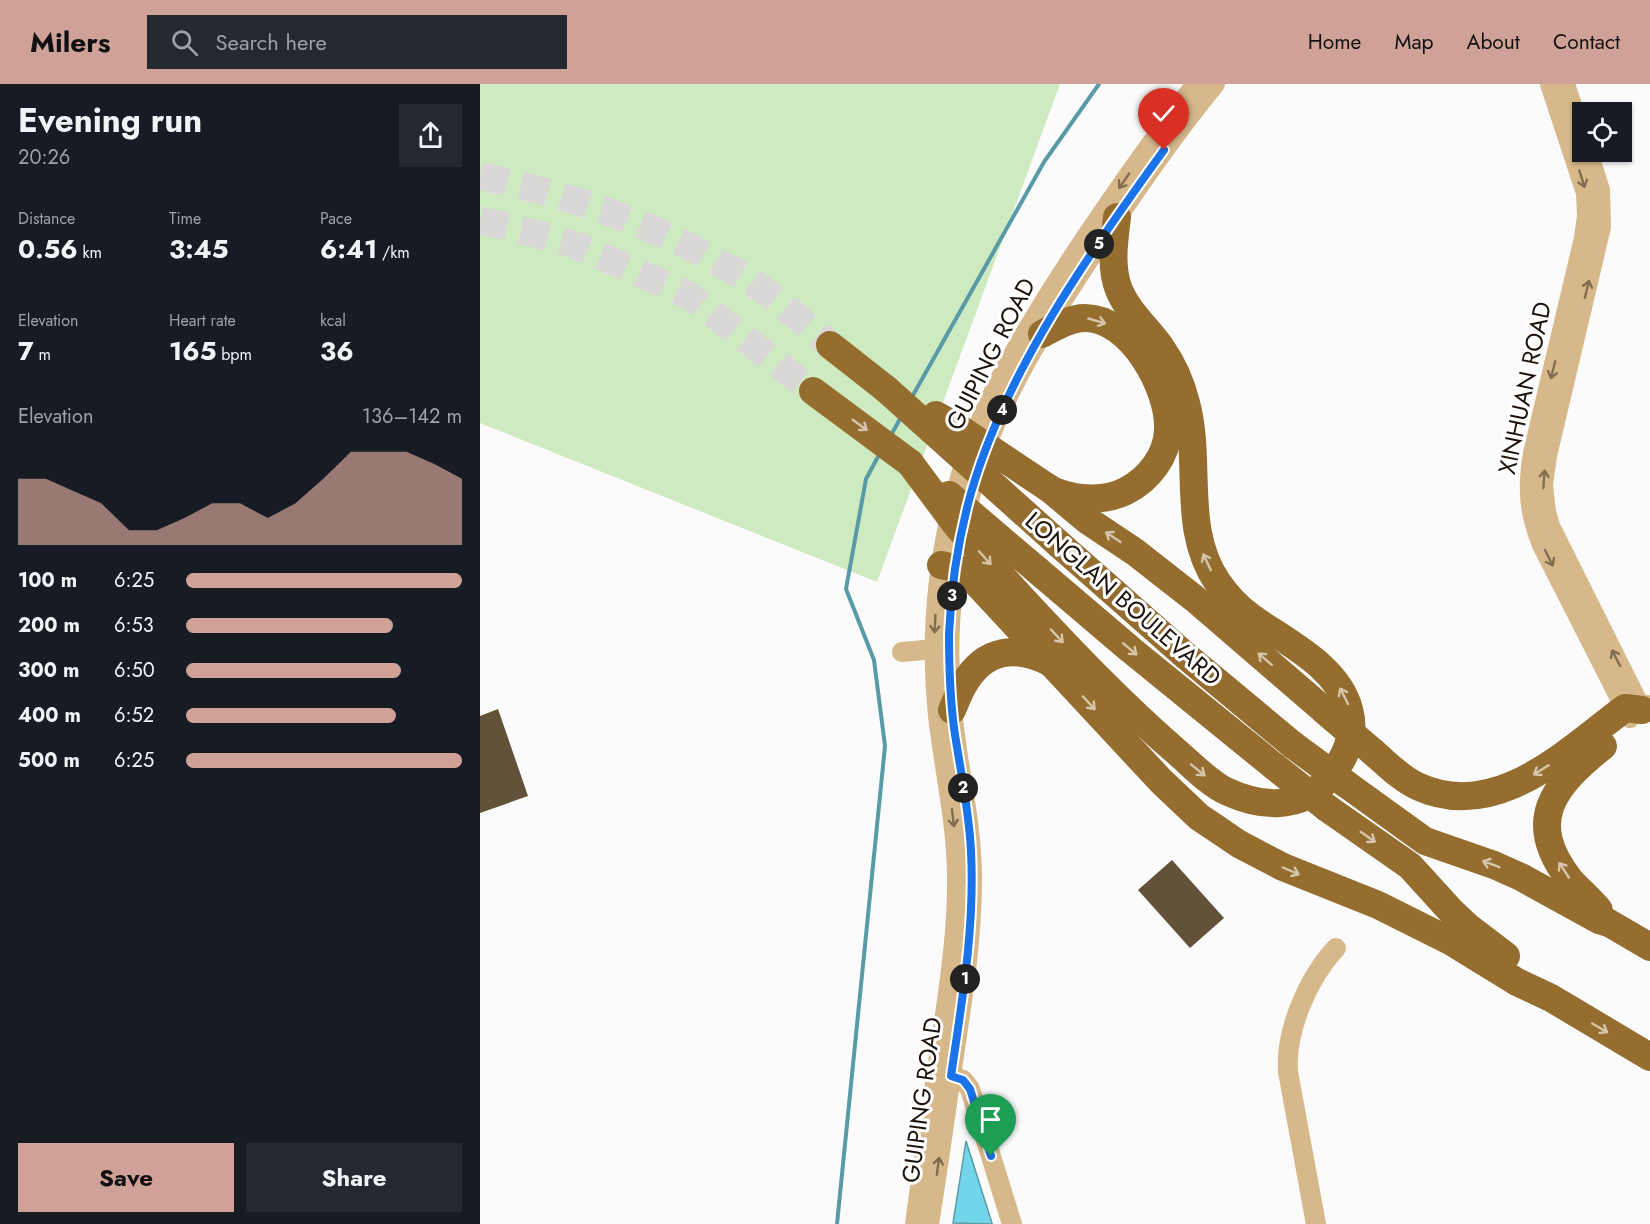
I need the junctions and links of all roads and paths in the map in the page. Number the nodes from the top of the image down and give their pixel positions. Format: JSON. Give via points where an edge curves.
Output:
{"nodes":[{"id":1,"x":1196,"y":84,"type":"edge"},
{"id":2,"x":1215,"y":84,"type":"edge"},
{"id":3,"x":1550,"y":84,"type":"edge"},
{"id":4,"x":1565,"y":84,"type":"edge"},
{"id":5,"x":1572,"y":105,"type":"edge"},
{"id":6,"x":1591,"y":162,"type":"edge"},
{"id":7,"x":1117,"y":217,"type":"junction"},
{"id":8,"x":1042,"y":334,"type":"junction"},
{"id":9,"x":830,"y":345,"type":"tunnel mouth"},
{"id":10,"x":886,"y":389,"type":"junction"},
{"id":11,"x":813,"y":391,"type":"tunnel mouth"},
{"id":12,"x":910,"y":463,"type":"junction"},
{"id":13,"x":1050,"y":489,"type":"junction"},
{"id":14,"x":948,"y":566,"type":"junction"},
{"id":15,"x":935,"y":649,"type":"junction"},
{"id":16,"x":902,"y":652,"type":"dead end"},
{"id":17,"x":1052,"y":664,"type":"junction"},
{"id":18,"x":952,"y":710,"type":"junction"},
{"id":19,"x":1637,"y":711,"type":"edge"},
{"id":20,"x":1603,"y":919,"type":"junction"},
{"id":21,"x":1650,"y":947,"type":"edge"},
{"id":22,"x":1336,"y":948,"type":"dead end"},
{"id":23,"x":1529,"y":981,"type":"junction"},
{"id":24,"x":1650,"y":1058,"type":"edge"},
{"id":25,"x":951,"y":1076,"type":"junction"},
{"id":26,"x":915,"y":1224,"type":"edge"},
{"id":27,"x":930,"y":1224,"type":"edge"},
{"id":28,"x":1012,"y":1224,"type":"edge"},
{"id":29,"x":1316,"y":1224,"type":"edge"}],
"edges":[{"from":1,"to":14,"type":"street","name":"GUIPING ROAD","one_way":true,"via":[[1138,161],[1056,283],[987,406],[956,490]]},
{"from":2,"to":7,"type":"street","name":"GUIPING ROAD"},
{"from":3,"to":19,"type":"street","name":"XINHUAN ROAD","one_way":true,"via":[[1586,193],[1587,216],[1533,453],[1529,500],[1542,545]]},
{"from":4,"to":5,"type":"street"},
{"from":19,"to":6,"type":"street","name":"XINHUAN ROAD","one_way":true,"via":[[1556,538],[1544,498],[1547,456],[1601,227],[1600,190]]},
{"from":7,"to":8,"type":"street","name":"GUIPING ROAD"},
{"from":12,"to":7,"type":"highway","one_way":true,"bridge":true,"via":[[957,526],[1073,653],[1139,718],[1226,791],[1247,800],[1275,804],[1308,796],[1324,783],[1339,764],[1351,736],[1351,717],[1343,694],[1318,665],[1237,606],[1208,566],[1195,518],[1193,446],[1187,406],[1172,364],[1119,290],[1114,264]]},
{"from":8,"to":13,"type":"highway","one_way":true,"via":[[1084,318],[1101,321],[1120,332],[1154,374],[1165,403],[1168,428],[1155,467],[1128,489],[1093,498]]},
{"from":8,"to":14,"type":"street","name":"GUIPING ROAD","via":[[984,453]]},
{"from":9,"to":10,"type":"highway","name":"LONGLAN BOULEVARD"},
{"from":10,"to":13,"type":"highway","bridge":true,"via":[[954,425]]},
{"from":20,"to":10,"type":"highway","name":"LONGLAN BOULEVARD","one_way":true,"bridge":true,"via":[[1494,865],[1425,841],[1293,745],[1171,643]]},
{"from":11,"to":12,"type":"highway","name":"LONGLAN BOULEVARD","one_way":true},
{"from":12,"to":23,"type":"highway","name":"LONGLAN BOULEVARD","one_way":true,"bridge":true,"via":[[1275,767],[1410,866],[1468,927],[1517,964]]},
{"from":19,"to":13,"type":"highway","one_way":true,"bridge":true,"via":[[1502,791],[1453,796],[1430,791],[1409,782],[1195,599]]},
{"from":14,"to":15,"type":"street","name":"GUIPING ROAD","one_way":true,"via":[[938,586]]},
{"from":14,"to":17,"type":"highway","via":[[970,577]]},
{"from":14,"to":18,"type":"street","name":"GUIPING ROAD"},
{"from":15,"to":16,"type":"street"},
{"from":15,"to":26,"type":"street","name":"GUIPING ROAD","one_way":true,"via":[[938,711],[956,849],[957,908]]},
{"from":17,"to":18,"type":"highway","via":[[1021,652],[991,657],[969,676]]},
{"from":17,"to":23,"type":"highway","one_way":true,"via":[[1179,798],[1239,844],[1283,867],[1414,922]]},
{"from":18,"to":25,"type":"street","name":"GUIPING ROAD","via":[[970,837],[972,900]]},
{"from":20,"to":19,"type":"highway","one_way":true,"via":[[1558,861],[1546,821],[1556,796],[1574,772]]},
{"from":20,"to":21,"type":"highway","name":"LONGLAN BOULEVARD"},
{"from":22,"to":29,"type":"street","via":[[1308,992],[1292,1030],[1288,1052],[1288,1072]]},
{"from":23,"to":24,"type":"highway","one_way":true},
{"from":27,"to":25,"type":"street","name":"GUIPING ROAD","one_way":true},
{"from":25,"to":28,"type":"street","via":[[963,1080],[970,1089]]}]}
